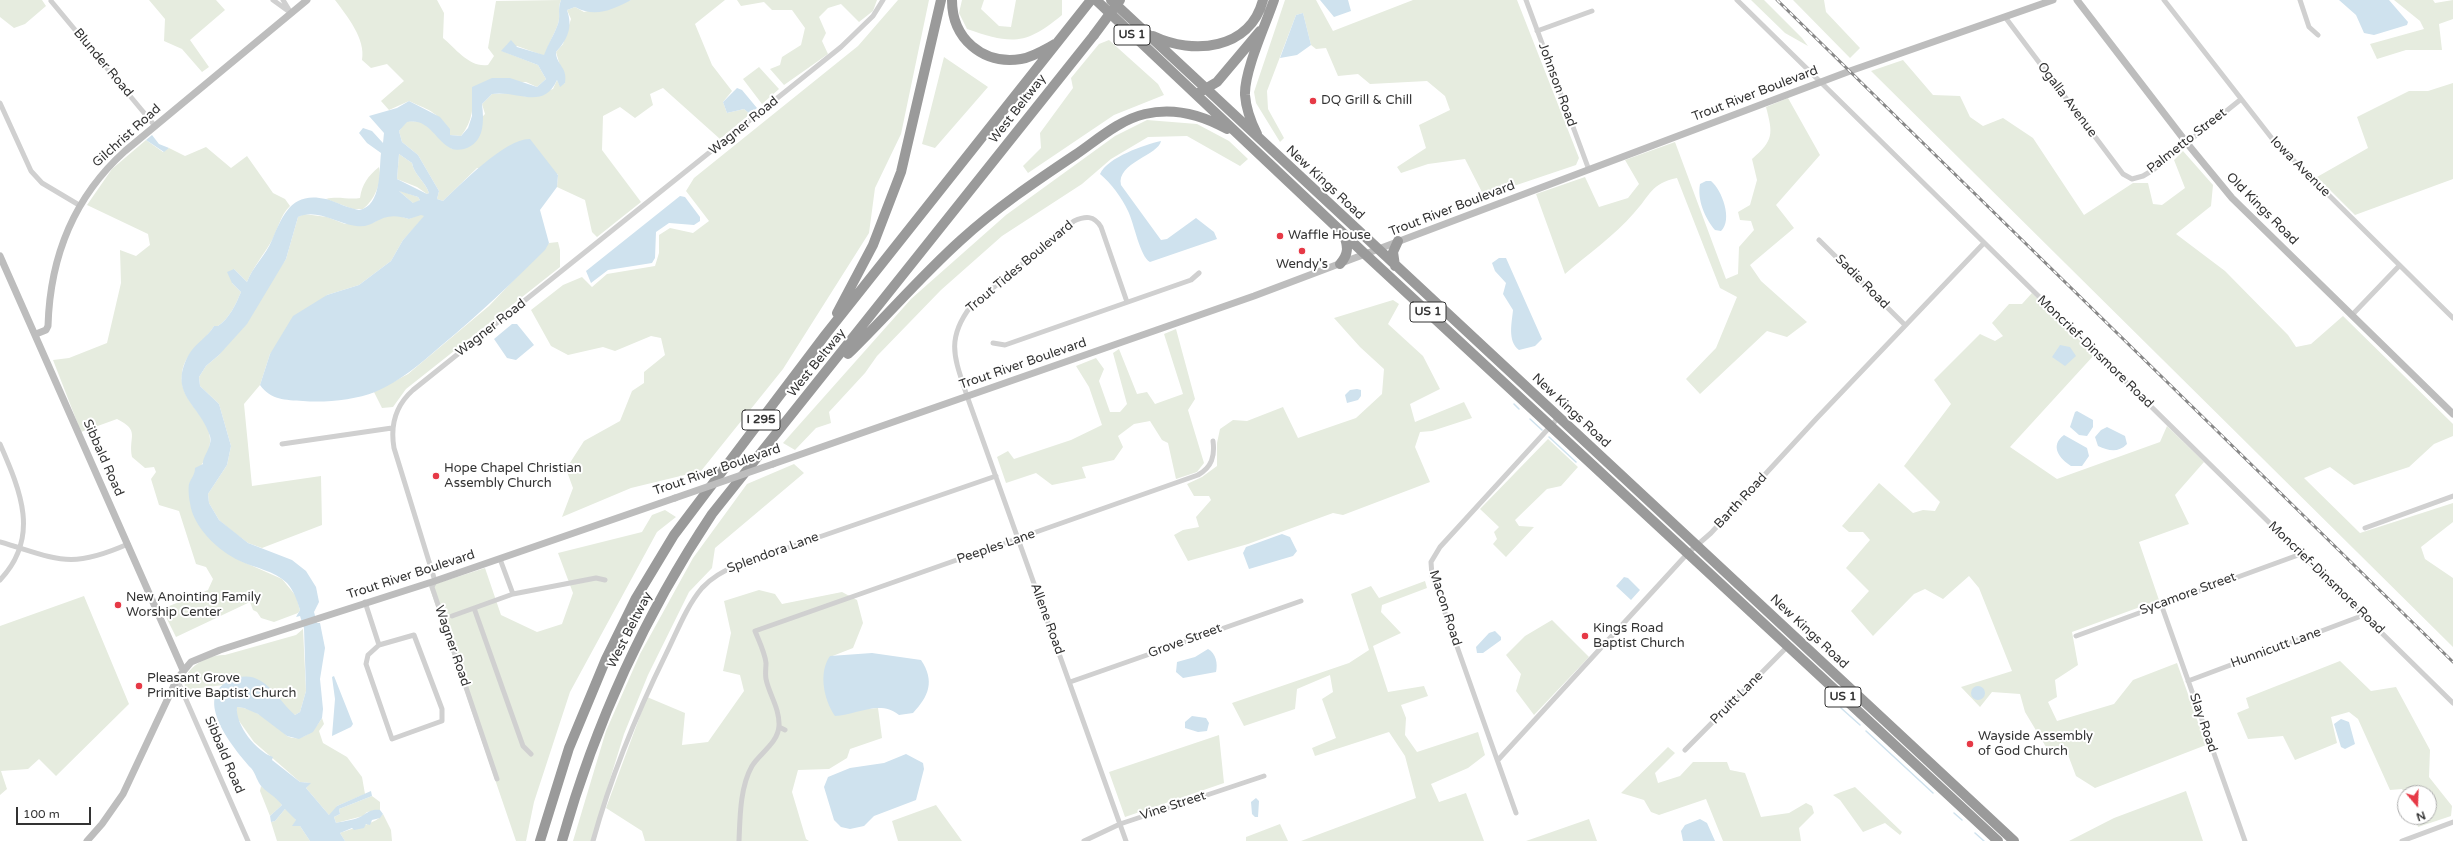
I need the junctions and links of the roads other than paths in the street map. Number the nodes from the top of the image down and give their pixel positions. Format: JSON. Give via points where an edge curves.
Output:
{"nodes":[{"id":1,"x":273,"y":0,"type":"edge"},
{"id":2,"x":283,"y":0,"type":"edge"},
{"id":3,"x":307,"y":0,"type":"edge"},
{"id":4,"x":883,"y":0,"type":"edge"},
{"id":5,"x":941,"y":0,"type":"edge"},
{"id":6,"x":952,"y":0,"type":"edge"},
{"id":7,"x":1091,"y":0,"type":"edge"},
{"id":8,"x":1096,"y":0,"type":"edge"},
{"id":9,"x":1111,"y":0,"type":"edge"},
{"id":10,"x":1120,"y":0,"type":"edge"},
{"id":11,"x":1263,"y":0,"type":"edge"},
{"id":12,"x":1274,"y":0,"type":"edge"},
{"id":13,"x":1526,"y":0,"type":"edge"},
{"id":14,"x":1737,"y":0,"type":"edge"},
{"id":15,"x":2053,"y":0,"type":"edge"},
{"id":16,"x":2077,"y":0,"type":"edge"},
{"id":17,"x":2164,"y":0,"type":"edge"},
{"id":18,"x":2300,"y":0,"type":"edge"},
{"id":19,"x":51,"y":1,"type":"edge"},
{"id":20,"x":1592,"y":11,"type":"dead end"},
{"id":21,"x":291,"y":14,"type":"junction"},
{"id":22,"x":2005,"y":17,"type":"junction"},
{"id":23,"x":1266,"y":23,"type":"junction"},
{"id":24,"x":1144,"y":31,"type":"junction"},
{"id":25,"x":1537,"y":31,"type":"junction"},
{"id":26,"x":2318,"y":35,"type":"dead end"},
{"id":27,"x":1058,"y":42,"type":"junction"},
{"id":28,"x":1820,"y":82,"type":"junction"},
{"id":29,"x":1206,"y":90,"type":"junction"},
{"id":30,"x":1195,"y":94,"type":"junction"},
{"id":31,"x":2240,"y":100,"type":"junction"},
{"id":32,"x":0,"y":103,"type":"edge"},
{"id":33,"x":155,"y":126,"type":"junction"},
{"id":34,"x":1239,"y":135,"type":"junction"},
{"id":35,"x":1261,"y":141,"type":"junction"},
{"id":36,"x":2186,"y":142,"type":"junction"},
{"id":37,"x":1588,"y":170,"type":"junction"},
{"id":38,"x":2132,"y":179,"type":"joint"},
{"id":39,"x":79,"y":205,"type":"junction"},
{"id":40,"x":1343,"y":233,"type":"junction"},
{"id":41,"x":1819,"y":240,"type":"dead end"},
{"id":42,"x":1398,"y":241,"type":"junction"},
{"id":43,"x":1984,"y":243,"type":"junction"},
{"id":44,"x":1378,"y":250,"type":"junction"},
{"id":45,"x":1365,"y":254,"type":"junction"},
{"id":46,"x":0,"y":256,"type":"edge"},
{"id":47,"x":1340,"y":264,"type":"junction"},
{"id":48,"x":1395,"y":266,"type":"junction"},
{"id":49,"x":2399,"y":266,"type":"junction"},
{"id":50,"x":1199,"y":273,"type":"dead end"},
{"id":51,"x":1127,"y":302,"type":"junction"},
{"id":52,"x":1423,"y":307,"type":"junction"},
{"id":53,"x":2352,"y":315,"type":"junction"},
{"id":54,"x":2453,"y":318,"type":"edge"},
{"id":55,"x":1905,"y":325,"type":"junction"},
{"id":56,"x":36,"y":334,"type":"junction"},
{"id":57,"x":826,"y":334,"type":"junction"},
{"id":58,"x":993,"y":344,"type":"dead end"},
{"id":59,"x":1486,"y":350,"type":"junction"},
{"id":60,"x":1479,"y":358,"type":"junction"},
{"id":61,"x":813,"y":390,"type":"junction"},
{"id":62,"x":1530,"y":391,"type":"junction"},
{"id":63,"x":967,"y":396,"type":"junction"},
{"id":64,"x":2453,"y":414,"type":"edge"},
{"id":65,"x":1559,"y":418,"type":"junction"},
{"id":66,"x":1552,"y":425,"type":"junction"},
{"id":67,"x":392,"y":428,"type":"junction"},
{"id":68,"x":1214,"y":441,"type":"dead end"},
{"id":69,"x":0,"y":444,"type":"edge"},
{"id":70,"x":282,"y":444,"type":"dead end"},
{"id":71,"x":996,"y":476,"type":"junction"},
{"id":72,"x":2453,"y":496,"type":"edge"},
{"id":73,"x":2365,"y":528,"type":"dead end"},
{"id":74,"x":1018,"y":539,"type":"junction"},
{"id":75,"x":0,"y":542,"type":"edge"},
{"id":76,"x":128,"y":544,"type":"junction"},
{"id":77,"x":1697,"y":546,"type":"junction"},
{"id":78,"x":19,"y":547,"type":"junction"},
{"id":79,"x":1688,"y":553,"type":"junction"},
{"id":80,"x":2301,"y":554,"type":"junction"},
{"id":81,"x":500,"y":559,"type":"junction"},
{"id":82,"x":0,"y":580,"type":"edge"},
{"id":83,"x":605,"y":580,"type":"dead end"},
{"id":84,"x":435,"y":581,"type":"junction"},
{"id":85,"x":513,"y":594,"type":"junction"},
{"id":86,"x":1301,"y":601,"type":"dead end"},
{"id":87,"x":365,"y":602,"type":"junction"},
{"id":88,"x":2161,"y":604,"type":"junction"},
{"id":89,"x":474,"y":608,"type":"junction"},
{"id":90,"x":2364,"y":615,"type":"junction"},
{"id":91,"x":452,"y":616,"type":"dead end"},
{"id":92,"x":2076,"y":636,"type":"dead end"},
{"id":93,"x":379,"y":645,"type":"junction"},
{"id":94,"x":1788,"y":646,"type":"junction"},
{"id":95,"x":183,"y":670,"type":"junction"},
{"id":96,"x":1838,"y":677,"type":"junction"},
{"id":97,"x":178,"y":679,"type":"junction"},
{"id":98,"x":2188,"y":681,"type":"junction"},
{"id":99,"x":1070,"y":682,"type":"junction"},
{"id":100,"x":1831,"y":686,"type":"junction"},
{"id":101,"x":2453,"y":703,"type":"edge"},
{"id":102,"x":779,"y":727,"type":"junction"},
{"id":103,"x":785,"y":730,"type":"dead end"},
{"id":104,"x":1686,"y":750,"type":"dead end"},
{"id":105,"x":531,"y":754,"type":"dead end"},
{"id":106,"x":1498,"y":760,"type":"junction"},
{"id":107,"x":1264,"y":776,"type":"dead end"},
{"id":108,"x":497,"y":779,"type":"dead end"},
{"id":109,"x":1979,"y":809,"type":"junction"},
{"id":110,"x":1516,"y":813,"type":"dead end"},
{"id":111,"x":1972,"y":817,"type":"junction"},
{"id":112,"x":2453,"y":822,"type":"edge"},
{"id":113,"x":1120,"y":824,"type":"junction"},
{"id":114,"x":87,"y":841,"type":"edge"},
{"id":115,"x":248,"y":841,"type":"edge"},
{"id":116,"x":540,"y":841,"type":"edge"},
{"id":117,"x":562,"y":841,"type":"edge"},
{"id":118,"x":593,"y":841,"type":"edge"},
{"id":119,"x":739,"y":841,"type":"edge"},
{"id":120,"x":1084,"y":841,"type":"edge"},
{"id":121,"x":1126,"y":841,"type":"edge"},
{"id":122,"x":1998,"y":841,"type":"edge"},
{"id":123,"x":2014,"y":841,"type":"edge"},
{"id":124,"x":2245,"y":841,"type":"edge"},
{"id":125,"x":2402,"y":841,"type":"edge"}],
"edges":[{"from":1,"to":21,"type":"street"},
{"from":2,"to":21,"type":"street"},
{"from":3,"to":21,"type":"street","name":"Gilchrist Road"},
{"from":4,"to":67,"type":"street","name":"Wagner Road","via":[[873,16],[837,50],[409,393],[396,412]]},
{"from":5,"to":57,"type":"highway","via":[[908,147],[894,192],[873,244]]},
{"from":6,"to":27,"type":"highway","via":[[956,27],[969,44],[983,54],[998,59],[1020,59]]},
{"from":7,"to":27,"type":"highway","name":"West Beltway","number":"I 295"},
{"from":8,"to":30,"type":"highway","name":"New Kings Road","number":"US 1"},
{"from":9,"to":24,"type":"highway","name":"New Kings Road","number":"US 1"},
{"from":10,"to":61,"type":"highway","name":"West Beltway","number":"I 295","bridge":true},
{"from":11,"to":24,"type":"highway","via":[[1258,13],[1247,27],[1217,45],[1199,48],[1183,46]]},
{"from":12,"to":23,"type":"highway"},
{"from":13,"to":25,"type":"street","name":"Johnson Road"},
{"from":14,"to":28,"type":"street","name":"Moncrief-Dinsmore Road"},
{"from":15,"to":22,"type":"street","name":"Trout River Boulevard"},
{"from":16,"to":36,"type":"street","name":"Old Kings Road"},
{"from":17,"to":31,"type":"street","name":"Iowa Avenue"},
{"from":18,"to":26,"type":"street","via":[[2309,27]]},
{"from":19,"to":33,"type":"street","name":"Blunder Road"},
{"from":20,"to":25,"type":"street"},
{"from":21,"to":33,"type":"street","name":"Gilchrist Road"},
{"from":22,"to":28,"type":"street","name":"Trout River Boulevard"},
{"from":22,"to":38,"type":"street","name":"Ogalla Avenue","via":[[2124,174]]},
{"from":23,"to":29,"type":"highway","via":[[1248,48],[1217,82]]},
{"from":23,"to":35,"type":"highway","via":[[1245,94],[1250,120]]},
{"from":24,"to":29,"type":"highway","name":"New Kings Road","number":"US 1"},
{"from":25,"to":37,"type":"street","name":"Johnson Road"},
{"from":27,"to":57,"type":"highway","name":"West Beltway","number":"I 295"},
{"from":28,"to":37,"type":"street","name":"Trout River Boulevard"},
{"from":28,"to":43,"type":"street","name":"Moncrief-Dinsmore Road"},
{"from":29,"to":30,"type":"highway"},
{"from":29,"to":35,"type":"highway","name":"New Kings Road","number":"US 1"},
{"from":30,"to":34,"type":"highway","name":"New Kings Road","number":"US 1"},
{"from":31,"to":36,"type":"street","name":"Palmetto Street"},
{"from":31,"to":49,"type":"street","name":"Iowa Avenue","via":[[2274,142]]},
{"from":32,"to":39,"type":"street","via":[[31,171],[42,183]]},
{"from":33,"to":39,"type":"street","name":"Gilchrist Road","via":[[110,165]]},
{"from":34,"to":40,"type":"highway","name":"New Kings Road","number":"US 1"},
{"from":34,"to":61,"type":"highway","via":[[1217,123],[1181,112],[1147,114],[1116,127],[1033,183],[961,240],[891,308]]},
{"from":35,"to":44,"type":"highway","name":"New Kings Road","number":"US 1"},
{"from":36,"to":38,"type":"street","name":"Palmetto Street","via":[[2153,170]]},
{"from":36,"to":53,"type":"street","name":"Old Kings Road","via":[[2232,198]]},
{"from":37,"to":42,"type":"street","name":"Trout River Boulevard"},
{"from":39,"to":56,"type":"street","name":"Gilchrist Road","via":[[63,238],[55,264],[48,326],[46,330]]},
{"from":40,"to":45,"type":"highway","name":"New Kings Road","number":"US 1"},
{"from":40,"to":47,"type":"highway","via":[[1348,251]]},
{"from":41,"to":55,"type":"street","name":"Sadie Road"},
{"from":42,"to":44,"type":"street","name":"Trout River Boulevard"},
{"from":42,"to":48,"type":"highway","via":[[1393,252]]},
{"from":43,"to":55,"type":"street","name":"Barth Road"},
{"from":43,"to":80,"type":"street","name":"Moncrief-Dinsmore Road"},
{"from":44,"to":45,"type":"street","name":"Trout River Boulevard"},
{"from":44,"to":48,"type":"highway","name":"New Kings Road","number":"US 1"},
{"from":45,"to":47,"type":"street","name":"Trout River Boulevard"},
{"from":45,"to":52,"type":"highway","name":"New Kings Road","number":"US 1"},
{"from":46,"to":56,"type":"street","name":"Sibbald Road"},
{"from":47,"to":63,"type":"street","name":"Trout River Boulevard"},
{"from":48,"to":59,"type":"highway","name":"New Kings Road","number":"US 1"},
{"from":49,"to":53,"type":"street"},
{"from":49,"to":54,"type":"street","name":"Iowa Avenue"},
{"from":50,"to":51,"type":"street","via":[[1191,280]]},
{"from":51,"to":58,"type":"street","via":[[1005,345]]},
{"from":51,"to":63,"type":"street","name":"Trout Tides Boulevard","via":[[1098,222],[1083,216],[1074,221],[971,306],[961,319],[954,347]]},
{"from":52,"to":59,"type":"highway","via":[[1448,323],[1479,350]]},
{"from":52,"to":60,"type":"highway","name":"New Kings Road","number":"US 1"},
{"from":53,"to":64,"type":"street","name":"Old Kings Road"},
{"from":55,"to":77,"type":"street","name":"Barth Road"},
{"from":56,"to":76,"type":"street","name":"Sibbald Road"},
{"from":57,"to":116,"type":"highway","name":"West Beltway","number":"I 295","via":[[674,534],[647,579],[606,659],[580,718]]},
{"from":59,"to":62,"type":"highway","name":"New Kings Road","number":"US 1"},
{"from":60,"to":62,"type":"highway","via":[[1488,360]]},
{"from":60,"to":66,"type":"highway","name":"New Kings Road","number":"US 1"},
{"from":61,"to":117,"type":"highway","name":"West Beltway","number":"I 295","via":[[712,514],[653,612],[608,704],[583,770]]},
{"from":62,"to":65,"type":"highway","name":"New Kings Road","number":"US 1"},
{"from":63,"to":71,"type":"street","name":"Allene Road"},
{"from":63,"to":81,"type":"street","name":"Trout River Boulevard","bridge":true},
{"from":65,"to":66,"type":"street","name":"Macon Road"},
{"from":65,"to":77,"type":"highway","name":"New Kings Road","number":"US 1"},
{"from":66,"to":79,"type":"highway","name":"New Kings Road","number":"US 1"},
{"from":66,"to":106,"type":"street","name":"Macon Road","via":[[1440,547],[1431,562],[1432,576]]},
{"from":67,"to":70,"type":"street"},
{"from":67,"to":84,"type":"street","name":"Wagner Road","via":[[396,455]]},
{"from":68,"to":74,"type":"street","name":"Peeples Lane","via":[[1212,462],[1209,468],[1198,475]]},
{"from":69,"to":78,"type":"street","via":[[21,495],[23,532]]},
{"from":71,"to":74,"type":"street","name":"Allene Road"},
{"from":71,"to":118,"type":"street","name":"Splendora Lane","via":[[738,565],[723,571],[708,583],[694,600],[683,620],[634,720]]},
{"from":72,"to":73,"type":"street"},
{"from":74,"to":99,"type":"street","name":"Allene Road"},
{"from":74,"to":102,"type":"street","name":"Peeples Lane","via":[[755,631],[766,663],[765,677],[778,715]]},
{"from":75,"to":78,"type":"street"},
{"from":76,"to":78,"type":"street","via":[[95,558],[76,560],[44,556]]},
{"from":76,"to":95,"type":"street","name":"Sibbald Road"},
{"from":77,"to":79,"type":"street","name":"Barth Road"},
{"from":77,"to":96,"type":"highway","name":"New Kings Road","number":"US 1"},
{"from":78,"to":82,"type":"street","via":[[10,568]]},
{"from":79,"to":94,"type":"highway","name":"New Kings Road","number":"US 1"},
{"from":79,"to":106,"type":"street","name":"Barth Road"},
{"from":80,"to":88,"type":"street","name":"Sycamore Street"},
{"from":80,"to":90,"type":"street","name":"Moncrief-Dinsmore Road"},
{"from":81,"to":84,"type":"street","name":"Trout River Boulevard"},
{"from":81,"to":85,"type":"street"},
{"from":83,"to":85,"type":"street","via":[[596,578]]},
{"from":84,"to":87,"type":"street","name":"Trout River Boulevard"},
{"from":84,"to":108,"type":"street","name":"Wagner Road","via":[[432,587]]},
{"from":85,"to":89,"type":"street"},
{"from":86,"to":99,"type":"street","name":"Grove Street"},
{"from":87,"to":93,"type":"street"},
{"from":87,"to":95,"type":"street","name":"Trout River Boulevard","via":[[201,657]]},
{"from":88,"to":92,"type":"street","name":"Sycamore Street"},
{"from":88,"to":98,"type":"street","name":"Slay Road"},
{"from":89,"to":91,"type":"street"},
{"from":89,"to":105,"type":"street","via":[[523,746]]},
{"from":90,"to":98,"type":"street","name":"Hunnicutt Lane"},
{"from":90,"to":101,"type":"street","name":"Moncrief-Dinsmore Road"},
{"from":93,"to":93,"type":"street","via":[[368,655],[366,664],[392,739],[442,721],[442,709],[414,635]]},
{"from":94,"to":100,"type":"highway","name":"New Kings Road","number":"US 1"},
{"from":94,"to":104,"type":"street","name":"Pruitt Lane"},
{"from":95,"to":97,"type":"street","name":"Trout River Boulevard"},
{"from":96,"to":100,"type":"street"},
{"from":96,"to":109,"type":"highway","name":"New Kings Road","number":"US 1"},
{"from":97,"to":114,"type":"street","name":"Trout River Boulevard","via":[[123,794]]},
{"from":97,"to":115,"type":"street","name":"Sibbald Road"},
{"from":98,"to":124,"type":"street","name":"Slay Road"},
{"from":99,"to":113,"type":"street","name":"Allene Road"},
{"from":100,"to":111,"type":"highway","name":"New Kings Road","number":"US 1"},
{"from":102,"to":103,"type":"street"},
{"from":102,"to":119,"type":"street","via":[[749,773],[740,811]]},
{"from":106,"to":110,"type":"street","name":"Macon Road"},
{"from":107,"to":113,"type":"street","name":"Vine Street"},
{"from":109,"to":111,"type":"street"},
{"from":109,"to":123,"type":"highway","name":"New Kings Road","number":"US 1"},
{"from":111,"to":122,"type":"highway","name":"New Kings Road","number":"US 1"},
{"from":112,"to":125,"type":"street"},
{"from":113,"to":120,"type":"street","name":"Vine Street"},
{"from":113,"to":121,"type":"street","name":"Allene Road"}]}
